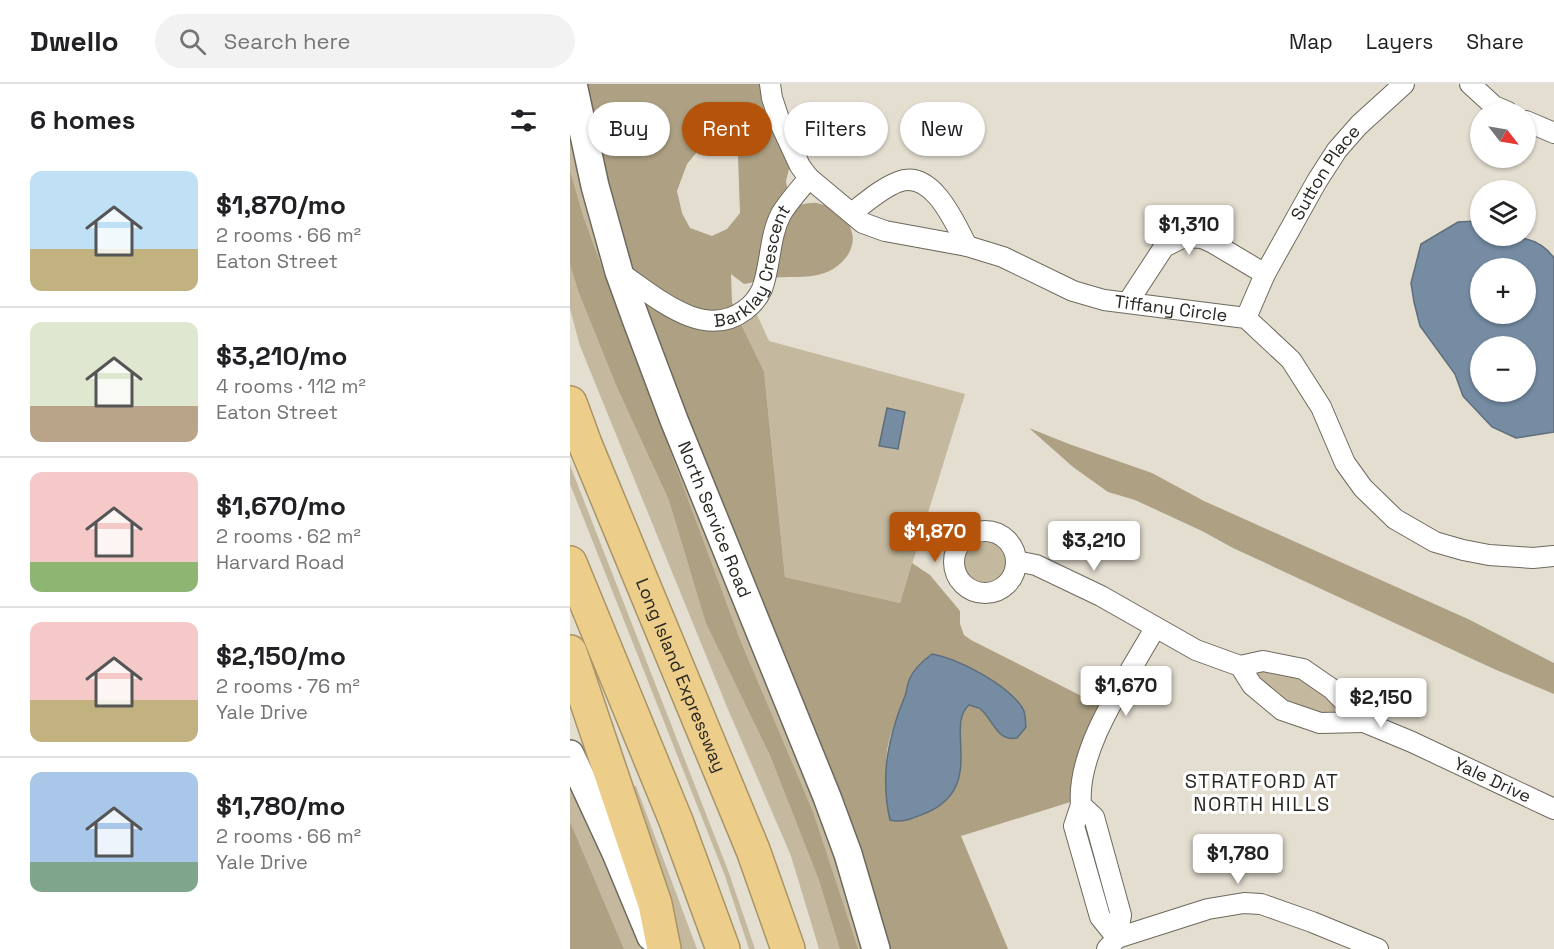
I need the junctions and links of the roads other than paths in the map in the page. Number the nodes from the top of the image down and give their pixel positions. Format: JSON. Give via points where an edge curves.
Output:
{"nodes":[{"id":1,"x":573,"y":84,"type":"edge"},
{"id":2,"x":770,"y":84,"type":"edge"},
{"id":3,"x":1404,"y":84,"type":"edge"},
{"id":4,"x":1470,"y":84,"type":"edge"},
{"id":5,"x":1385,"y":91,"type":"edge"},
{"id":6,"x":1490,"y":102,"type":"edge"},
{"id":7,"x":1536,"y":126,"type":"edge"},
{"id":8,"x":1554,"y":133,"type":"edge"},
{"id":9,"x":809,"y":178,"type":"junction"},
{"id":10,"x":852,"y":213,"type":"junction"},
{"id":11,"x":967,"y":246,"type":"junction"},
{"id":12,"x":619,"y":272,"type":"junction"},
{"id":13,"x":1265,"y":274,"type":"junction"},
{"id":14,"x":1128,"y":302,"type":"junction"},
{"id":15,"x":1246,"y":318,"type":"junction"},
{"id":16,"x":570,"y":403,"type":"edge"},
{"id":17,"x":1554,"y":556,"type":"edge"},
{"id":18,"x":1016,"y":561,"type":"dead end"},
{"id":19,"x":570,"y":563,"type":"edge"},
{"id":20,"x":1155,"y":628,"type":"junction"},
{"id":21,"x":570,"y":652,"type":"edge"},
{"id":22,"x":1240,"y":666,"type":"junction"},
{"id":23,"x":1364,"y":722,"type":"junction"},
{"id":24,"x":570,"y":754,"type":"edge"},
{"id":25,"x":1554,"y":809,"type":"edge"},
{"id":26,"x":1112,"y":944,"type":"edge"},
{"id":27,"x":655,"y":949,"type":"edge"},
{"id":28,"x":664,"y":949,"type":"edge"},
{"id":29,"x":723,"y":949,"type":"edge"},
{"id":30,"x":788,"y":949,"type":"edge"},
{"id":31,"x":876,"y":949,"type":"edge"},
{"id":32,"x":1378,"y":949,"type":"edge"}],
"edges":[{"from":1,"to":12,"type":"main road","name":"North Service Road"},
{"from":2,"to":9,"type":"street","name":"Tiffany Circle","via":[[781,125]]},
{"from":3,"to":5,"type":"street","name":"Sutton Place"},
{"from":4,"to":6,"type":"street"},
{"from":5,"to":13,"type":"street","name":"Sutton Place","via":[[1337,150]]},
{"from":7,"to":8,"type":"street"},
{"from":9,"to":10,"type":"street","name":"Tiffany Circle"},
{"from":9,"to":12,"type":"street","name":"Barklay Crescent","via":[[780,216],[761,291],[737,316],[702,321],[662,301]]},
{"from":10,"to":11,"type":"street","name":"Tiffany Circle","via":[[863,223],[885,231]]},
{"from":10,"to":11,"type":"street","via":[[899,181],[919,182],[935,192]]},
{"from":11,"to":14,"type":"street","name":"Tiffany Circle","via":[[1019,264],[1073,291]]},
{"from":12,"to":31,"type":"main road","name":"North Service Road","via":[[674,420],[827,797]]},
{"from":13,"to":14,"type":"street","via":[[1202,237],[1184,237],[1164,247]]},
{"from":13,"to":15,"type":"street","name":"Sutton Place"},
{"from":14,"to":15,"type":"street","name":"Tiffany Circle"},
{"from":15,"to":17,"type":"street","name":"Tiffany Circle","via":[[1303,376],[1346,463],[1363,488],[1395,519],[1435,542],[1463,550],[1533,558]]},
{"from":16,"to":30,"type":"highway","name":"Long Island Expressway","via":[[753,850]]},
{"from":18,"to":20,"type":"street","name":"Yale Drive","via":[[1036,565],[1101,596]]},
{"from":19,"to":29,"type":"highway","via":[[676,821]]},
{"from":20,"to":22,"type":"street","name":"Yale Drive","via":[[1186,646]]},
{"from":20,"to":26,"type":"street","via":[[1095,735],[1080,792],[1081,805],[1094,817],[1121,915]]},
{"from":21,"to":28,"type":"highway","via":[[655,904]]},
{"from":22,"to":23,"type":"street","name":"Yale Drive","via":[[1263,661],[1303,669],[1332,689]]},
{"from":22,"to":23,"type":"street","name":"Yale Drive","via":[[1252,685],[1282,710],[1320,723]]},
{"from":23,"to":25,"type":"street","name":"Yale Drive"},
{"from":24,"to":27,"type":"main road"},
{"from":26,"to":32,"type":"street","via":[[1208,909],[1244,903],[1261,904],[1302,918]]}]}
